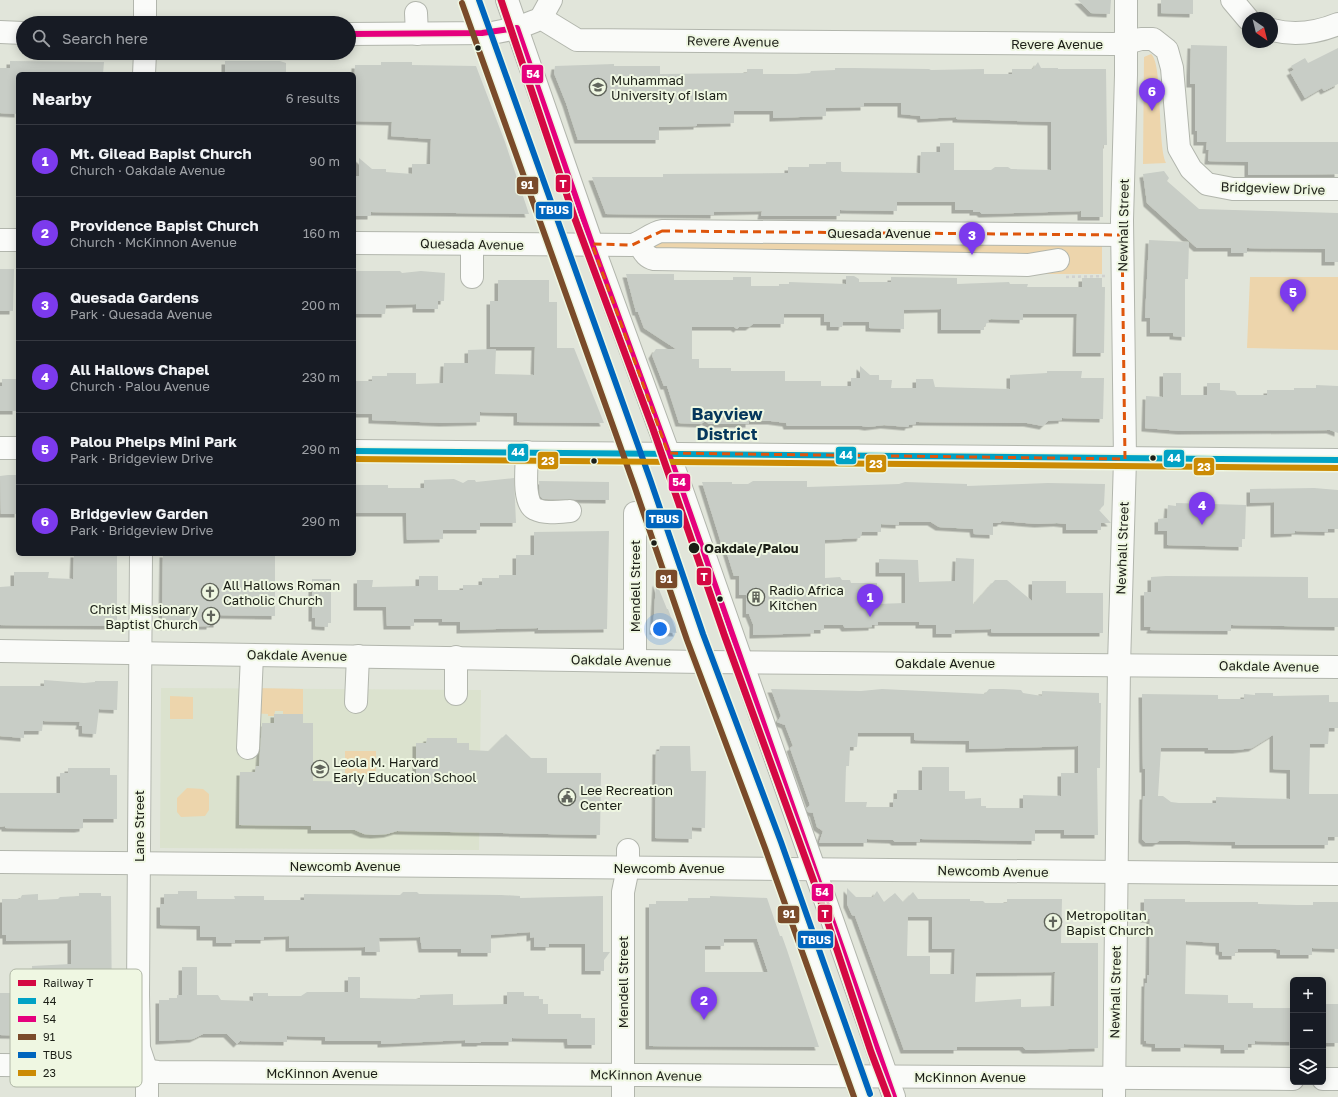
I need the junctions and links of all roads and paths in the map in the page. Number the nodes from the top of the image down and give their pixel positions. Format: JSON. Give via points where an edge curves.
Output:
{"nodes":[{"id":1,"x":145,"y":0,"type":"edge"},
{"id":2,"x":470,"y":0,"type":"edge"},
{"id":3,"x":507,"y":0,"type":"edge"},
{"id":4,"x":1126,"y":0,"type":"edge"},
{"id":5,"x":1232,"y":0,"type":"edge"},
{"id":6,"x":546,"y":9,"type":"edge"},
{"id":7,"x":1242,"y":12,"type":"edge"},
{"id":8,"x":416,"y":13,"type":"dead end"},
{"id":9,"x":145,"y":16,"type":"edge"},
{"id":10,"x":1338,"y":24,"type":"edge"},
{"id":11,"x":517,"y":28,"type":"junction"},
{"id":12,"x":1278,"y":31,"type":"edge"},
{"id":13,"x":0,"y":32,"type":"edge"},
{"id":14,"x":16,"y":33,"type":"edge"},
{"id":15,"x":482,"y":33,"type":"junction"},
{"id":16,"x":356,"y":34,"type":"edge"},
{"id":17,"x":417,"y":34,"type":"junction"},
{"id":18,"x":1126,"y":43,"type":"junction"},
{"id":19,"x":145,"y":60,"type":"edge"},
{"id":20,"x":144,"y":72,"type":"edge"},
{"id":21,"x":1338,"y":189,"type":"edge"},
{"id":22,"x":1122,"y":235,"type":"junction"},
{"id":23,"x":0,"y":240,"type":"edge"},
{"id":24,"x":16,"y":240,"type":"edge"},
{"id":25,"x":356,"y":243,"type":"edge"},
{"id":26,"x":638,"y":243,"type":"junction"},
{"id":27,"x":472,"y":244,"type":"junction"},
{"id":28,"x":592,"y":244,"type":"junction"},
{"id":29,"x":557,"y":245,"type":"junction"},
{"id":30,"x":1059,"y":268,"type":"joint"},
{"id":31,"x":1100,"y":276,"type":"dead end"},
{"id":32,"x":472,"y":277,"type":"dead end"},
{"id":33,"x":0,"y":448,"type":"edge"},
{"id":34,"x":16,"y":448,"type":"edge"},
{"id":35,"x":356,"y":451,"type":"edge"},
{"id":36,"x":527,"y":452,"type":"junction"},
{"id":37,"x":631,"y":453,"type":"junction"},
{"id":38,"x":668,"y":453,"type":"junction"},
{"id":39,"x":1125,"y":459,"type":"junction"},
{"id":40,"x":1338,"y":460,"type":"edge"},
{"id":41,"x":570,"y":512,"type":"dead end"},
{"id":42,"x":635,"y":513,"type":"dead end"},
{"id":43,"x":141,"y":556,"type":"edge"},
{"id":44,"x":0,"y":651,"type":"edge"},
{"id":45,"x":140,"y":653,"type":"junction"},
{"id":46,"x":252,"y":655,"type":"junction"},
{"id":47,"x":358,"y":656,"type":"junction"},
{"id":48,"x":456,"y":657,"type":"junction"},
{"id":49,"x":635,"y":660,"type":"junction"},
{"id":50,"x":704,"y":662,"type":"junction"},
{"id":51,"x":740,"y":662,"type":"junction"},
{"id":52,"x":1119,"y":664,"type":"junction"},
{"id":53,"x":1338,"y":667,"type":"edge"},
{"id":54,"x":456,"y":694,"type":"dead end"},
{"id":55,"x":356,"y":702,"type":"dead end"},
{"id":56,"x":248,"y":748,"type":"dead end"},
{"id":57,"x":628,"y":859,"type":"junction"},
{"id":58,"x":0,"y":862,"type":"edge"},
{"id":59,"x":139,"y":864,"type":"junction"},
{"id":60,"x":781,"y":869,"type":"junction"},
{"id":61,"x":813,"y":870,"type":"junction"},
{"id":62,"x":1116,"y":872,"type":"junction"},
{"id":63,"x":1338,"y":874,"type":"edge"},
{"id":64,"x":139,"y":969,"type":"edge"},
{"id":65,"x":142,"y":1057,"type":"edge"},
{"id":66,"x":0,"y":1065,"type":"edge"},
{"id":67,"x":10,"y":1065,"type":"edge"},
{"id":68,"x":142,"y":1071,"type":"edge"},
{"id":69,"x":147,"y":1072,"type":"junction"},
{"id":70,"x":624,"y":1075,"type":"junction"},
{"id":71,"x":855,"y":1077,"type":"junction"},
{"id":72,"x":887,"y":1077,"type":"junction"},
{"id":73,"x":1290,"y":1079,"type":"edge"},
{"id":74,"x":1326,"y":1079,"type":"edge"},
{"id":75,"x":1338,"y":1079,"type":"edge"},
{"id":76,"x":1114,"y":1088,"type":"edge"},
{"id":77,"x":147,"y":1097,"type":"edge"},
{"id":78,"x":624,"y":1097,"type":"edge"},
{"id":79,"x":862,"y":1097,"type":"edge"},
{"id":80,"x":894,"y":1097,"type":"edge"}],
"edges":[{"from":1,"to":9,"type":"street"},
{"from":2,"to":15,"type":"street"},
{"from":3,"to":11,"type":"street"},
{"from":4,"to":18,"type":"street","name":"Newhall Street"},
{"from":5,"to":7,"type":"street"},
{"from":6,"to":11,"type":"street","name":"Revere Avenue"},
{"from":6,"to":18,"type":"street","name":"Revere Avenue","via":[[577,40]]},
{"from":8,"to":17,"type":"street"},
{"from":10,"to":12,"type":"street","via":[[1296,34]]},
{"from":11,"to":15,"type":"street","name":"Revere Avenue"},
{"from":11,"to":28,"type":"street"},
{"from":13,"to":14,"type":"street"},
{"from":15,"to":17,"type":"street","name":"Revere Avenue"},
{"from":15,"to":29,"type":"street"},
{"from":16,"to":17,"type":"street","name":"Revere Avenue"},
{"from":18,"to":21,"type":"street","name":"Bridgeview Drive","via":[[1153,39],[1167,50],[1172,68],[1179,148],[1191,169],[1207,184],[1233,189]]},
{"from":18,"to":22,"type":"street","name":"Newhall Street"},
{"from":19,"to":20,"type":"street"},
{"from":22,"to":26,"type":"street","name":"Quesada Avenue","via":[[662,231],[651,234]]},
{"from":22,"to":39,"type":"street","name":"Newhall Street"},
{"from":23,"to":24,"type":"street"},
{"from":25,"to":27,"type":"street","name":"Quesada Avenue"},
{"from":26,"to":28,"type":"street","name":"Quesada Avenue"},
{"from":26,"to":30,"type":"street","via":[[648,258],[654,259],[1028,265]]},
{"from":27,"to":29,"type":"street","name":"Quesada Avenue"},
{"from":27,"to":32,"type":"street"},
{"from":28,"to":29,"type":"street","name":"Quesada Avenue"},
{"from":28,"to":38,"type":"street"},
{"from":29,"to":37,"type":"street"},
{"from":30,"to":31,"type":"path"},
{"from":33,"to":34,"type":"street"},
{"from":35,"to":36,"type":"street"},
{"from":36,"to":37,"type":"street"},
{"from":36,"to":41,"type":"street","via":[[526,490],[530,504],[534,509],[543,512]]},
{"from":37,"to":38,"type":"street"},
{"from":37,"to":50,"type":"street"},
{"from":38,"to":39,"type":"street"},
{"from":38,"to":51,"type":"street"},
{"from":39,"to":40,"type":"street"},
{"from":39,"to":52,"type":"street","name":"Newhall Street"},
{"from":42,"to":49,"type":"street","name":"Mendell Street"},
{"from":43,"to":45,"type":"street","name":"Lane Street"},
{"from":44,"to":45,"type":"street","name":"Oakdale Avenue"},
{"from":45,"to":46,"type":"street","name":"Oakdale Avenue"},
{"from":45,"to":59,"type":"street","name":"Lane Street"},
{"from":46,"to":47,"type":"street","name":"Oakdale Avenue"},
{"from":46,"to":56,"type":"street"},
{"from":47,"to":48,"type":"street","name":"Oakdale Avenue"},
{"from":47,"to":55,"type":"street"},
{"from":48,"to":49,"type":"street","name":"Oakdale Avenue"},
{"from":48,"to":54,"type":"street"},
{"from":49,"to":50,"type":"street","name":"Oakdale Avenue"},
{"from":50,"to":51,"type":"street","name":"Oakdale Avenue"},
{"from":50,"to":60,"type":"street"},
{"from":51,"to":52,"type":"street","name":"Oakdale Avenue"},
{"from":51,"to":61,"type":"street"},
{"from":52,"to":53,"type":"street","name":"Oakdale Avenue"},
{"from":52,"to":62,"type":"street","name":"Newhall Street"},
{"from":57,"to":59,"type":"street","name":"Newcomb Avenue"},
{"from":57,"to":60,"type":"street","name":"Newcomb Avenue"},
{"from":57,"to":70,"type":"street","name":"Mendell Street","via":[[623,892]]},
{"from":58,"to":59,"type":"street","name":"Newcomb Avenue"},
{"from":59,"to":64,"type":"street","name":"Lane Street"},
{"from":60,"to":61,"type":"street","name":"Newcomb Avenue"},
{"from":60,"to":71,"type":"street"},
{"from":61,"to":62,"type":"street","name":"Newcomb Avenue"},
{"from":61,"to":72,"type":"street"},
{"from":62,"to":63,"type":"street","name":"Newcomb Avenue"},
{"from":62,"to":76,"type":"street","name":"Newhall Street"},
{"from":65,"to":69,"type":"street","name":"Lane Street"},
{"from":66,"to":67,"type":"street","name":"McKinnon Avenue"},
{"from":68,"to":69,"type":"street","name":"McKinnon Avenue"},
{"from":69,"to":70,"type":"street","name":"McKinnon Avenue"},
{"from":69,"to":77,"type":"street","name":"Lane Street"},
{"from":70,"to":71,"type":"street","name":"McKinnon Avenue"},
{"from":70,"to":78,"type":"street","name":"Mendell Street"},
{"from":71,"to":72,"type":"street","name":"McKinnon Avenue"},
{"from":71,"to":79,"type":"street"},
{"from":72,"to":76,"type":"street","name":"McKinnon Avenue"},
{"from":72,"to":80,"type":"street"},
{"from":73,"to":76,"type":"street","name":"McKinnon Avenue"},
{"from":74,"to":75,"type":"street"}]}
